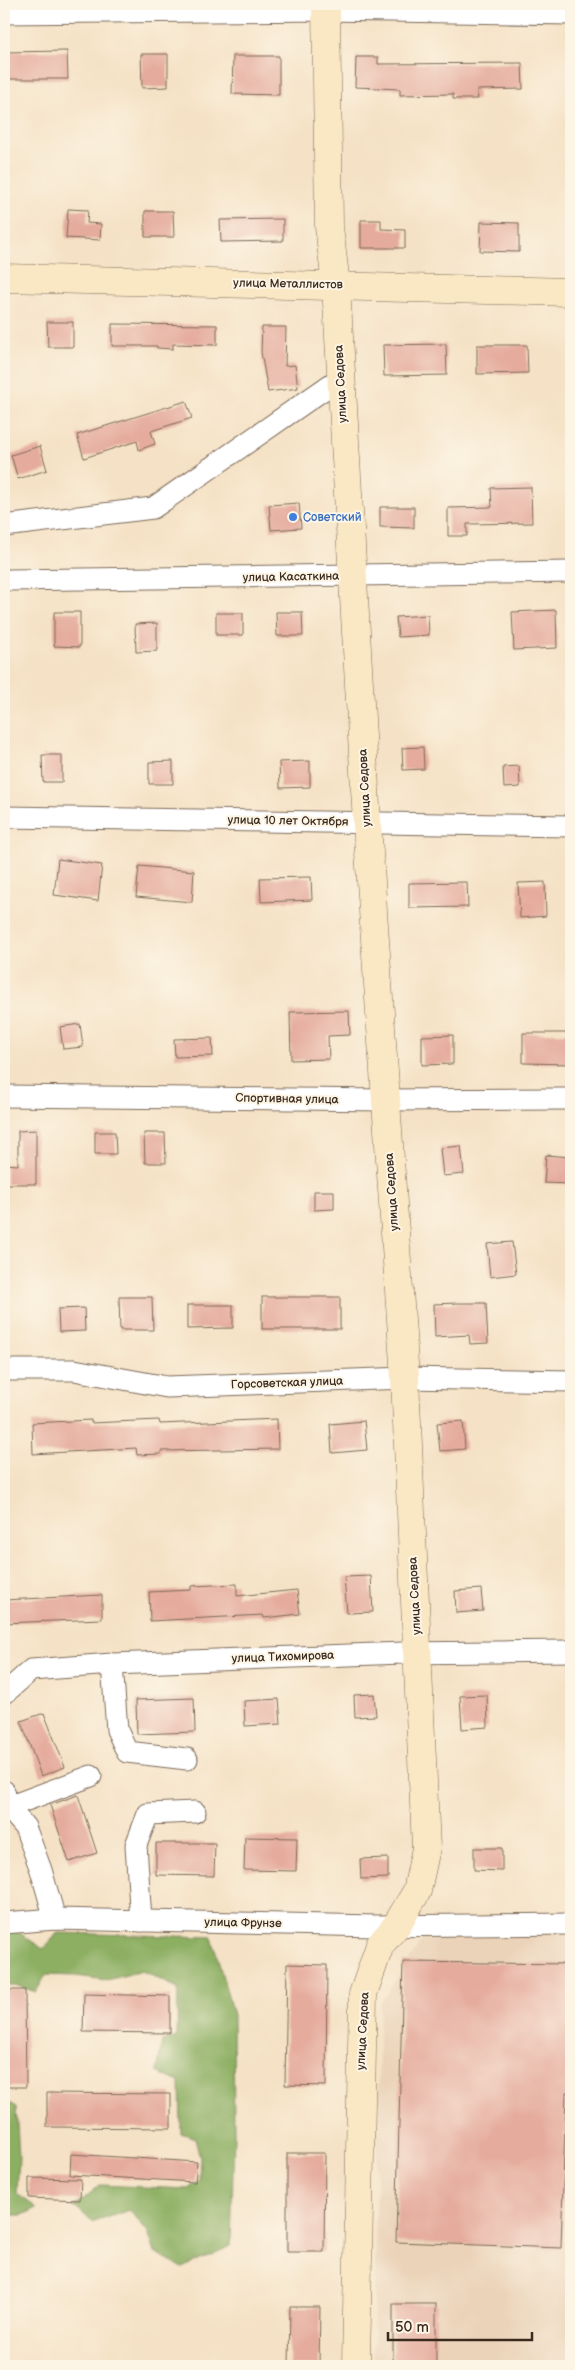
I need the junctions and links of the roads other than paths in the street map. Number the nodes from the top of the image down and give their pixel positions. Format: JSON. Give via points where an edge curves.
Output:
{"nodes":[{"id":1,"x":326,"y":7,"type":"edge"},
{"id":2,"x":4,"y":13,"type":"edge"},
{"id":3,"x":571,"y":14,"type":"edge"},
{"id":4,"x":4,"y":278,"type":"edge"},
{"id":5,"x":336,"y":285,"type":"junction"},
{"id":6,"x":571,"y":292,"type":"edge"},
{"id":7,"x":340,"y":378,"type":"junction"},
{"id":8,"x":4,"y":526,"type":"edge"},
{"id":9,"x":571,"y":572,"type":"edge"},
{"id":10,"x":353,"y":576,"type":"junction"},
{"id":11,"x":10,"y":580,"type":"dead end"},
{"id":12,"x":4,"y":817,"type":"edge"},
{"id":13,"x":367,"y":823,"type":"junction"},
{"id":14,"x":571,"y":826,"type":"edge"},
{"id":15,"x":4,"y":1096,"type":"edge"},
{"id":16,"x":571,"y":1099,"type":"edge"},
{"id":17,"x":386,"y":1100,"type":"junction"},
{"id":18,"x":4,"y":1370,"type":"edge"},
{"id":19,"x":405,"y":1378,"type":"junction"},
{"id":20,"x":571,"y":1381,"type":"edge"},
{"id":21,"x":571,"y":1651,"type":"edge"},
{"id":22,"x":417,"y":1652,"type":"junction"},
{"id":23,"x":112,"y":1664,"type":"junction"},
{"id":24,"x":4,"y":1694,"type":"edge"},
{"id":25,"x":187,"y":1759,"type":"dead end"},
{"id":26,"x":91,"y":1776,"type":"dead end"},
{"id":27,"x":5,"y":1801,"type":"edge"},
{"id":28,"x":195,"y":1812,"type":"dead end"},
{"id":29,"x":55,"y":1919,"type":"junction"},
{"id":30,"x":141,"y":1920,"type":"junction"},
{"id":31,"x":4,"y":1923,"type":"edge"},
{"id":32,"x":571,"y":1924,"type":"edge"},
{"id":33,"x":396,"y":1926,"type":"junction"},
{"id":34,"x":356,"y":2366,"type":"edge"}],
"edges":[{"from":1,"to":2,"type":"street"},
{"from":1,"to":3,"type":"street"},
{"from":1,"to":5,"type":"street","name":"улица Седова","via":[[329,227]]},
{"from":4,"to":5,"type":"street","name":"улица Металлистов"},
{"from":5,"to":6,"type":"street","name":"улица Металлистов"},
{"from":5,"to":7,"type":"street","name":"улица Седова"},
{"from":7,"to":8,"type":"street","via":[[153,508]]},
{"from":7,"to":10,"type":"street","name":"улица Седова"},
{"from":9,"to":10,"type":"street","name":"улица Касаткина"},
{"from":10,"to":11,"type":"street","name":"улица Касаткина"},
{"from":10,"to":13,"type":"street","name":"улица Седова"},
{"from":12,"to":13,"type":"street","name":"улица 10 лет Октября"},
{"from":13,"to":14,"type":"street","name":"улица 10 лет Октября"},
{"from":13,"to":17,"type":"street","name":"улица Седова"},
{"from":15,"to":17,"type":"street","name":"Спортивная улица"},
{"from":16,"to":17,"type":"street","name":"Спортивная улица"},
{"from":17,"to":19,"type":"street","name":"улица Седова"},
{"from":18,"to":19,"type":"street","name":"Горсоветская улица","via":[[74,1370],[166,1387]]},
{"from":19,"to":20,"type":"street","name":"Горсоветская улица"},
{"from":19,"to":22,"type":"street","name":"улица Седова"},
{"from":21,"to":22,"type":"street","name":"улица Тихомирова"},
{"from":22,"to":23,"type":"street","name":"улица Тихомирова"},
{"from":22,"to":33,"type":"street","name":"улица Седова","via":[[426,1848],[417,1891]]},
{"from":23,"to":24,"type":"street","name":"улица Тихомирова","via":[[31,1670]]},
{"from":23,"to":25,"type":"street","via":[[117,1730],[127,1752]]},
{"from":26,"to":27,"type":"street"},
{"from":27,"to":29,"type":"street","via":[[25,1827]]},
{"from":28,"to":30,"type":"street","via":[[148,1814],[136,1845]]},
{"from":29,"to":30,"type":"street","name":"улица Фрунзе"},
{"from":29,"to":31,"type":"street","name":"улица Фрунзе"},
{"from":30,"to":33,"type":"street","name":"улица Фрунзе"},
{"from":32,"to":33,"type":"street","name":"улица Фрунзе"},
{"from":33,"to":34,"type":"street","name":"улица Седова","via":[[380,1945],[363,1994]]}]}
